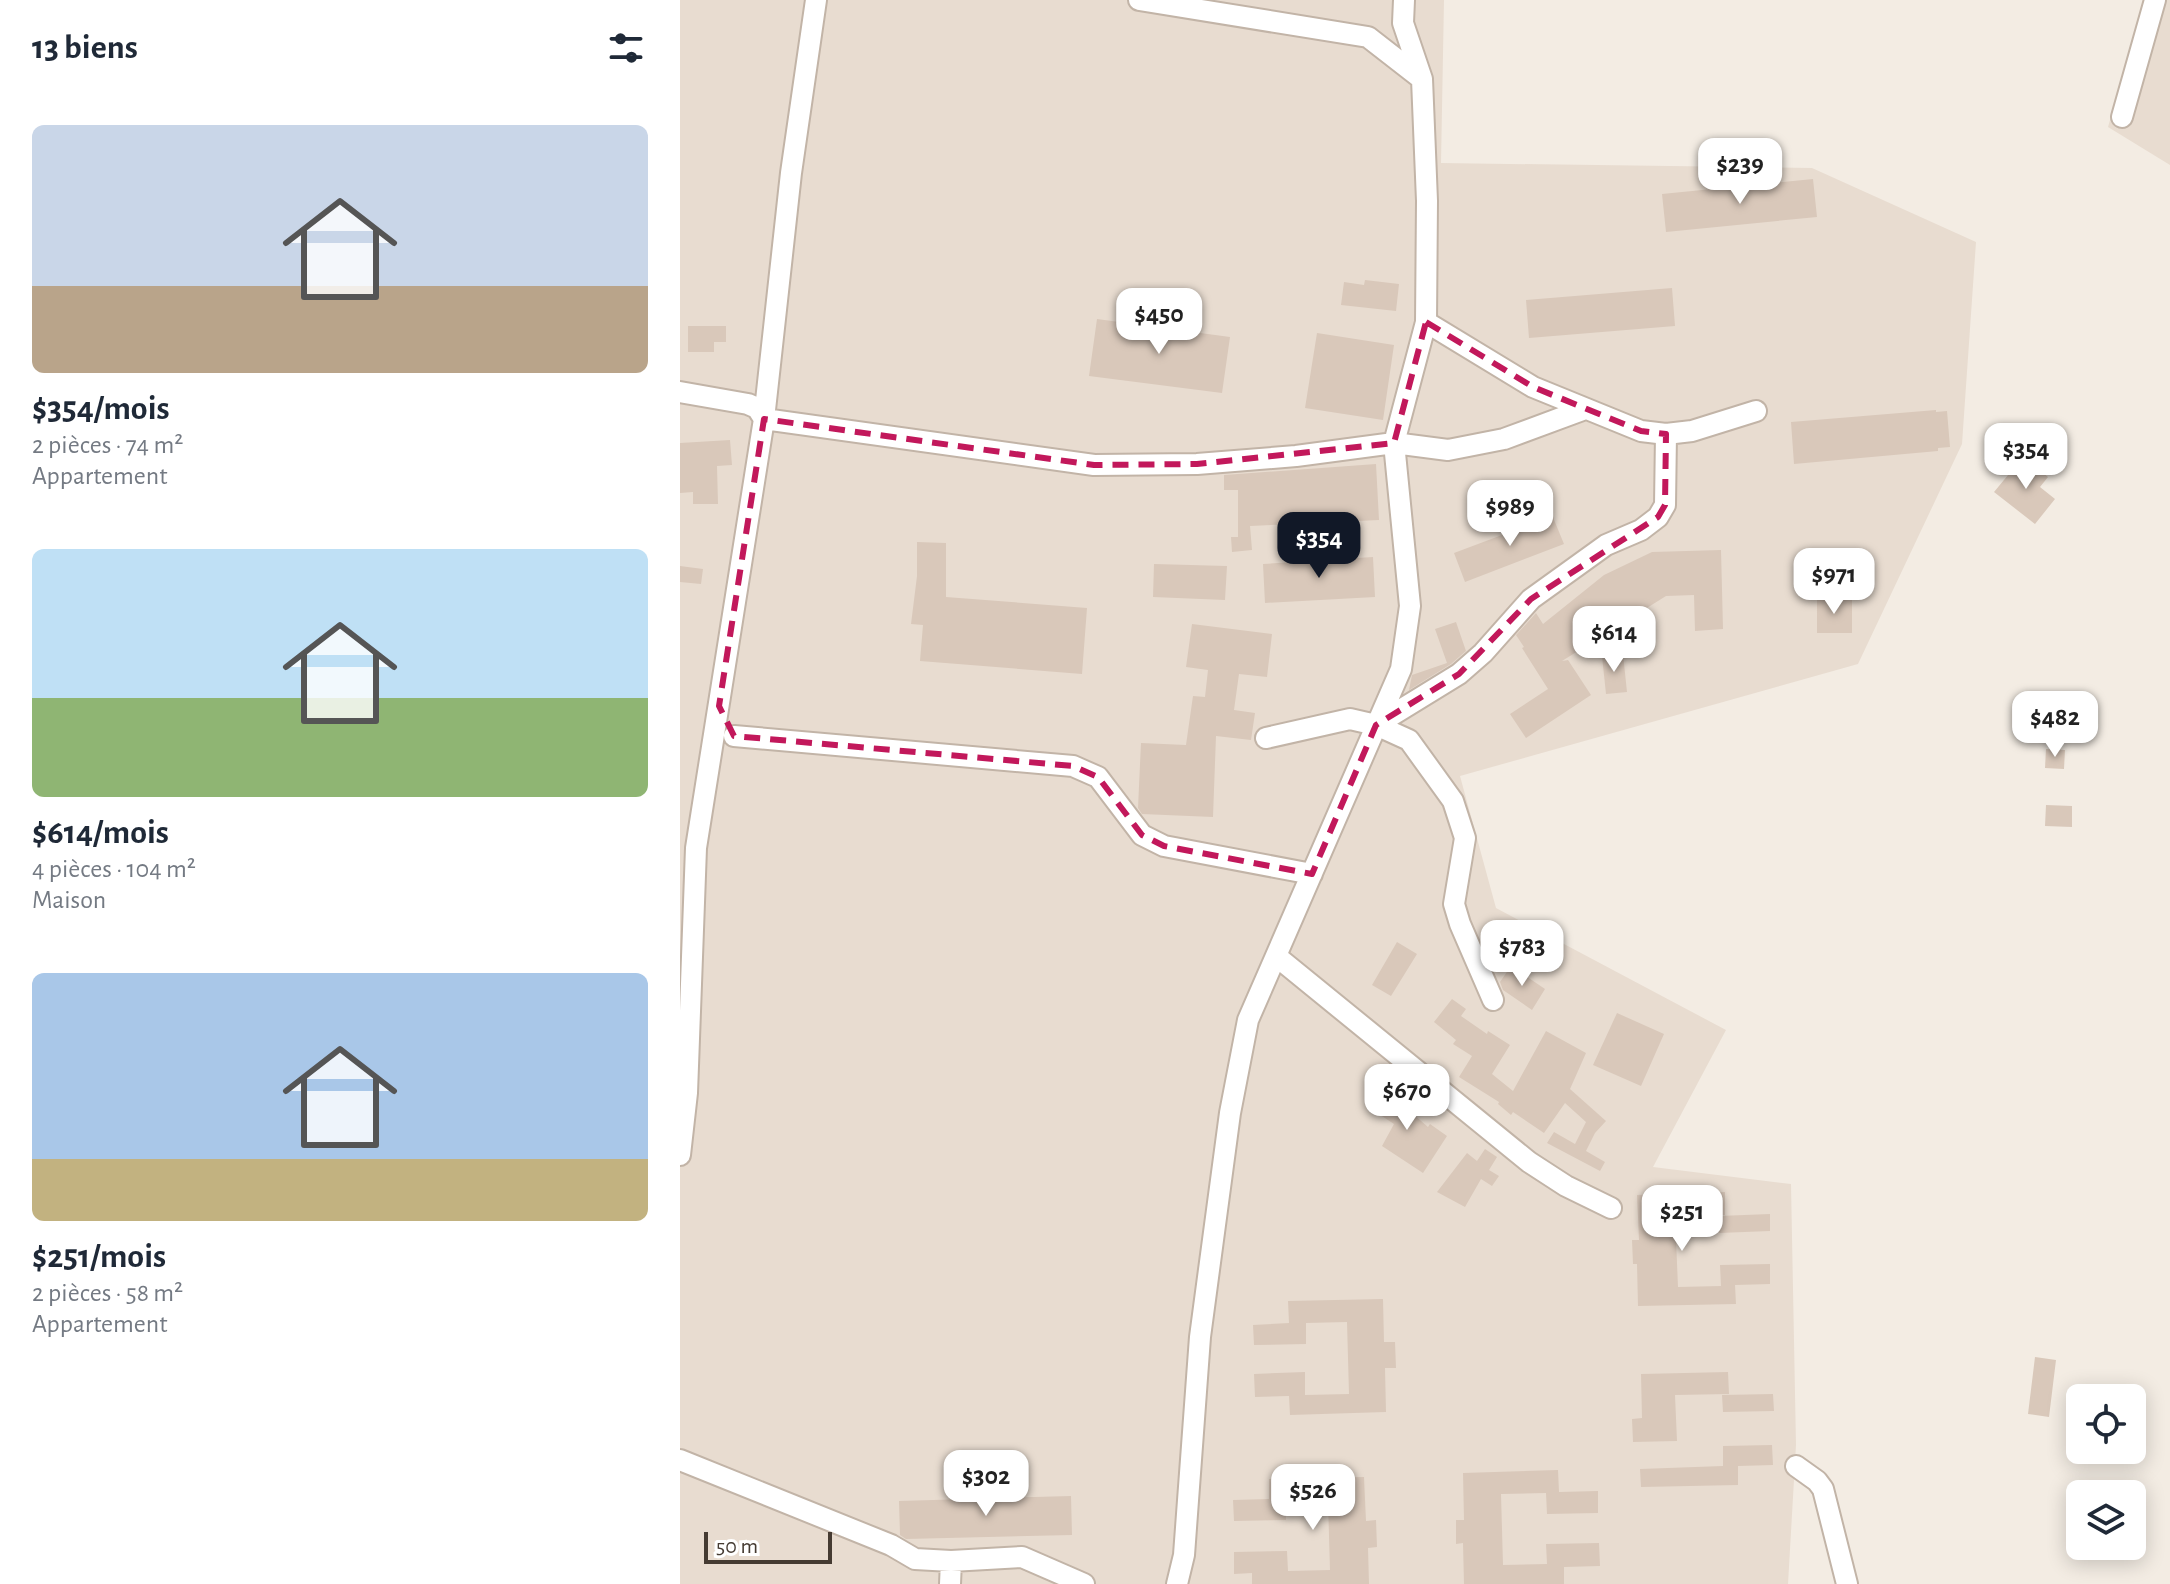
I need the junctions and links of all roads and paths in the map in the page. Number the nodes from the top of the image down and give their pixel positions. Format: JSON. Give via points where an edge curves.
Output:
{"nodes":[{"id":1,"x":816,"y":0,"type":"edge"},
{"id":2,"x":1139,"y":0,"type":"edge"},
{"id":3,"x":1404,"y":0,"type":"edge"},
{"id":4,"x":2155,"y":0,"type":"edge"},
{"id":5,"x":1403,"y":23,"type":"junction"},
{"id":6,"x":1368,"y":37,"type":"junction"},
{"id":7,"x":1422,"y":79,"type":"junction"},
{"id":8,"x":2122,"y":117,"type":"dead end"},
{"id":9,"x":1426,"y":322,"type":"junction"},
{"id":10,"x":680,"y":392,"type":"edge"},
{"id":11,"x":1585,"y":409,"type":"junction"},
{"id":12,"x":1756,"y":411,"type":"dead end"},
{"id":13,"x":764,"y":419,"type":"junction"},
{"id":14,"x":1666,"y":434,"type":"junction"},
{"id":15,"x":1394,"y":443,"type":"junction"},
{"id":16,"x":719,"y":706,"type":"junction"},
{"id":17,"x":1376,"y":725,"type":"junction"},
{"id":18,"x":734,"y":736,"type":"junction"},
{"id":19,"x":1266,"y":738,"type":"dead end"},
{"id":20,"x":709,"y":769,"type":"junction"},
{"id":21,"x":1312,"y":874,"type":"junction"},
{"id":22,"x":686,"y":900,"type":"edge"},
{"id":23,"x":1276,"y":956,"type":"junction"},
{"id":24,"x":1493,"y":1000,"type":"dead end"},
{"id":25,"x":683,"y":1092,"type":"edge"},
{"id":26,"x":680,"y":1155,"type":"edge"},
{"id":27,"x":1611,"y":1208,"type":"dead end"},
{"id":28,"x":680,"y":1460,"type":"edge"},
{"id":29,"x":1796,"y":1466,"type":"dead end"},
{"id":30,"x":951,"y":1561,"type":"junction"},
{"id":31,"x":950,"y":1584,"type":"edge"},
{"id":32,"x":1084,"y":1584,"type":"edge"},
{"id":33,"x":1177,"y":1584,"type":"edge"},
{"id":34,"x":1847,"y":1584,"type":"edge"}],
"edges":[{"from":1,"to":13,"type":"street"},
{"from":2,"to":6,"type":"street"},
{"from":3,"to":5,"type":"street"},
{"from":4,"to":8,"type":"street"},
{"from":5,"to":6,"type":"street"},
{"from":5,"to":7,"type":"street"},
{"from":6,"to":7,"type":"street"},
{"from":7,"to":9,"type":"street"},
{"from":9,"to":11,"type":"street","via":[[1533,387]]},
{"from":9,"to":15,"type":"street"},
{"from":10,"to":13,"type":"street","via":[[748,404]]},
{"from":11,"to":14,"type":"street","via":[[1641,431]]},
{"from":11,"to":15,"type":"street","via":[[1504,439],[1448,450]]},
{"from":12,"to":14,"type":"street"},
{"from":13,"to":15,"type":"street","via":[[1094,465],[1211,463]]},
{"from":13,"to":16,"type":"street"},
{"from":14,"to":17,"type":"street","via":[[1665,505],[1658,517],[1606,545],[1531,599],[1459,674]]},
{"from":15,"to":17,"type":"street","via":[[1410,606],[1401,669]]},
{"from":16,"to":18,"type":"street"},
{"from":16,"to":20,"type":"street"},
{"from":17,"to":19,"type":"street","via":[[1350,719]]},
{"from":17,"to":21,"type":"street"},
{"from":17,"to":24,"type":"street","via":[[1409,740],[1453,801],[1465,838],[1454,904]]},
{"from":18,"to":20,"type":"street"},
{"from":18,"to":21,"type":"street","via":[[1073,766],[1098,777],[1142,835],[1164,846]]},
{"from":20,"to":22,"type":"street"},
{"from":21,"to":23,"type":"street"},
{"from":22,"to":25,"type":"street"},
{"from":23,"to":27,"type":"street","via":[[1529,1162]]},
{"from":23,"to":33,"type":"street","via":[[1248,1020],[1230,1113],[1200,1337],[1184,1555]]},
{"from":25,"to":26,"type":"street"},
{"from":28,"to":30,"type":"street","via":[[915,1559]]},
{"from":29,"to":34,"type":"street","via":[[1823,1489]]},
{"from":30,"to":31,"type":"street"},
{"from":30,"to":32,"type":"street","via":[[1022,1557]]}]}
